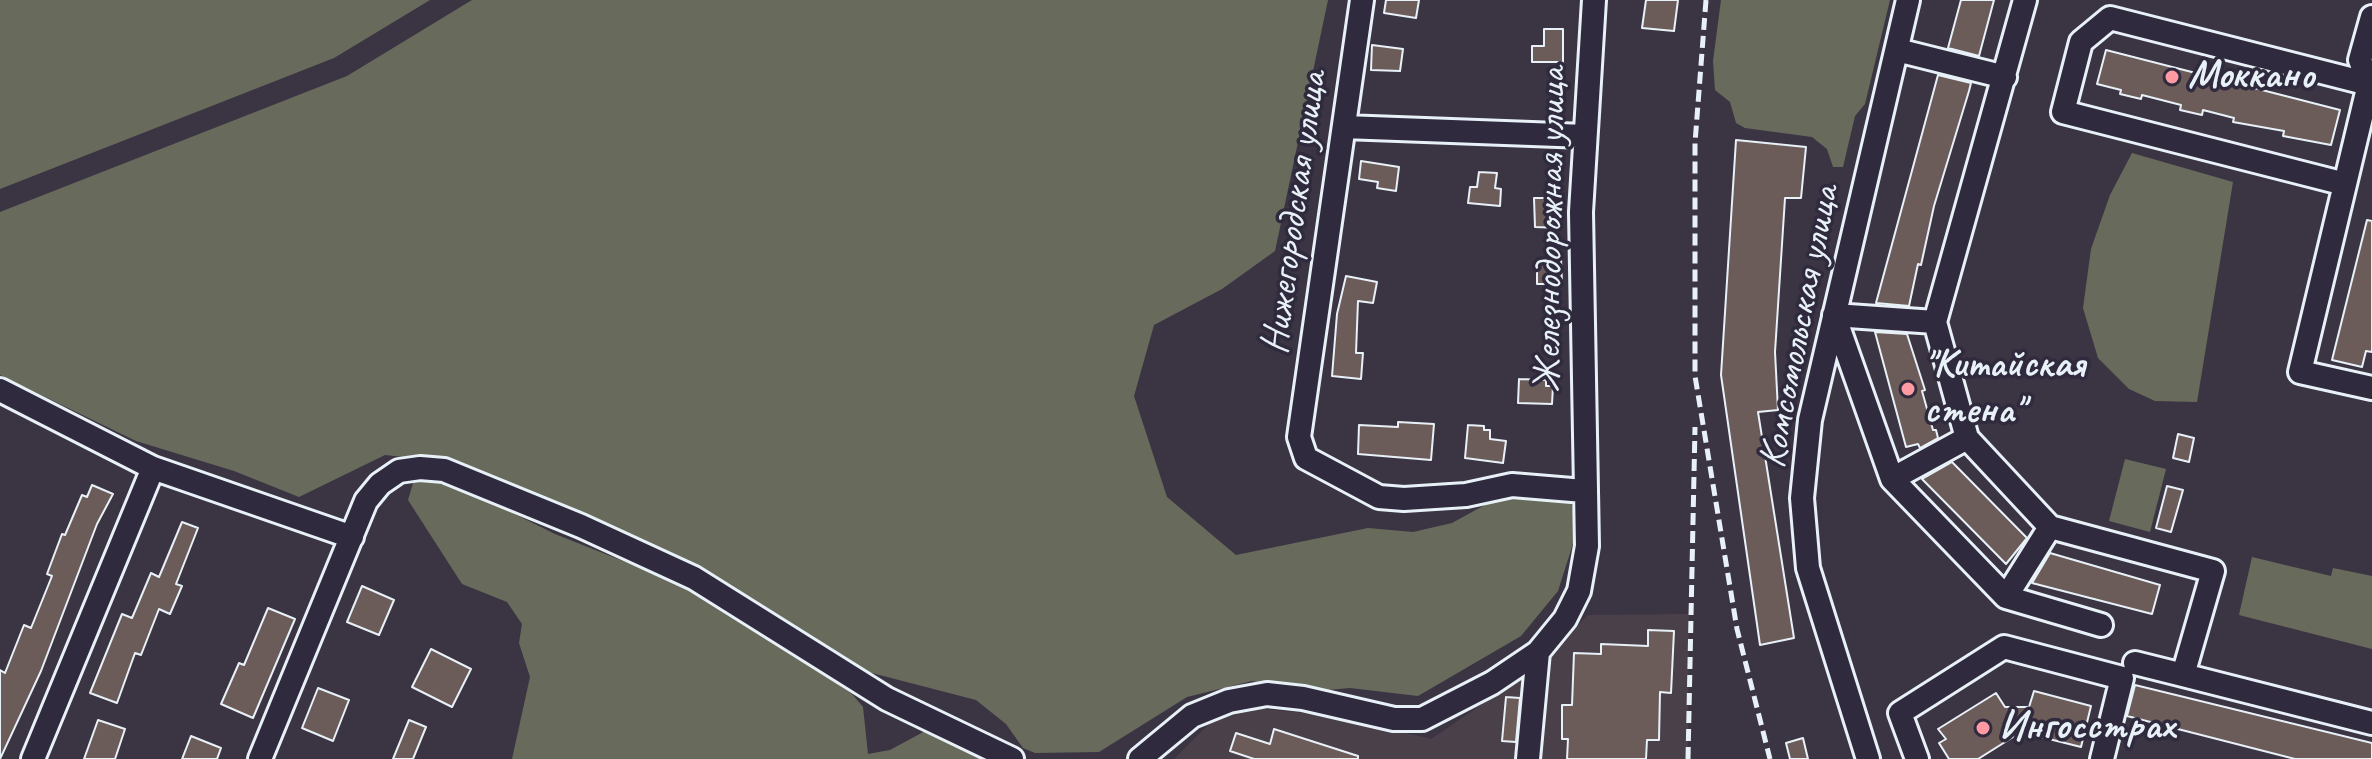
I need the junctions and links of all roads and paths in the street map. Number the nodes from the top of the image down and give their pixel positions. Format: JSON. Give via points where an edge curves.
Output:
{"nodes":[{"id":1,"x":1362,"y":0,"type":"edge"},
{"id":2,"x":1594,"y":0,"type":"edge"},
{"id":3,"x":1908,"y":0,"type":"edge"},
{"id":4,"x":2025,"y":0,"type":"edge"},
{"id":5,"x":2372,"y":17,"type":"edge"},
{"id":6,"x":1897,"y":50,"type":"junction"},
{"id":7,"x":2005,"y":77,"type":"junction"},
{"id":8,"x":2370,"y":84,"type":"edge"},
{"id":9,"x":1344,"y":127,"type":"junction"},
{"id":10,"x":1585,"y":136,"type":"junction"},
{"id":11,"x":2345,"y":184,"type":"junction"},
{"id":12,"x":1834,"y":315,"type":"junction"},
{"id":13,"x":1935,"y":322,"type":"junction"},
{"id":14,"x":2372,"y":388,"type":"edge"},
{"id":15,"x":0,"y":390,"type":"edge"},
{"id":16,"x":1967,"y":438,"type":"junction"},
{"id":17,"x":153,"y":468,"type":"junction"},
{"id":18,"x":1892,"y":479,"type":"junction"},
{"id":19,"x":1584,"y":491,"type":"junction"},
{"id":20,"x":2050,"y":527,"type":"junction"},
{"id":21,"x":352,"y":537,"type":"junction"},
{"id":22,"x":2006,"y":597,"type":"junction"},
{"id":23,"x":2101,"y":625,"type":"dead end"},
{"id":24,"x":1538,"y":652,"type":"junction"},
{"id":25,"x":2135,"y":663,"type":"dead end"},
{"id":26,"x":2183,"y":675,"type":"junction"},
{"id":27,"x":2372,"y":723,"type":"edge"},
{"id":28,"x":1143,"y":756,"type":"edge"},
{"id":29,"x":33,"y":759,"type":"edge"},
{"id":30,"x":260,"y":759,"type":"edge"},
{"id":31,"x":1012,"y":759,"type":"edge"},
{"id":32,"x":1528,"y":759,"type":"edge"},
{"id":33,"x":1868,"y":759,"type":"edge"},
{"id":34,"x":1917,"y":759,"type":"edge"},
{"id":35,"x":2102,"y":759,"type":"edge"}],
"edges":[{"from":1,"to":9,"type":"street","name":"Нижегородская улица"},
{"from":2,"to":10,"type":"street","name":"Железнодорожная улица"},
{"from":3,"to":6,"type":"street","name":"Комсомольская улица"},
{"from":4,"to":7,"type":"street"},
{"from":5,"to":8,"type":"street","via":[[2360,60]]},
{"from":6,"to":7,"type":"street"},
{"from":6,"to":12,"type":"street","name":"Комсомольская улица"},
{"from":7,"to":13,"type":"street"},
{"from":8,"to":11,"type":"street"},
{"from":8,"to":11,"type":"street","via":[[2110,18],[2081,42],[2063,112]]},
{"from":9,"to":10,"type":"street"},
{"from":9,"to":19,"type":"street","name":"Нижегородская улица","via":[[1299,437],[1306,458],[1379,497],[1466,495],[1512,485]]},
{"from":10,"to":19,"type":"street","name":"Железнодорожная улица"},
{"from":11,"to":14,"type":"street","via":[[2300,372]]},
{"from":12,"to":13,"type":"street"},
{"from":12,"to":18,"type":"street"},
{"from":12,"to":33,"type":"street","name":"Комсомольская улица","via":[[1805,456],[1803,536],[1808,568]]},
{"from":13,"to":16,"type":"street"},
{"from":15,"to":17,"type":"street"},
{"from":16,"to":18,"type":"street"},
{"from":16,"to":20,"type":"street"},
{"from":17,"to":21,"type":"street"},
{"from":17,"to":29,"type":"street"},
{"from":18,"to":22,"type":"street"},
{"from":19,"to":24,"type":"street","name":"Железнодорожная улица","via":[[1587,546],[1579,591]]},
{"from":20,"to":22,"type":"street"},
{"from":20,"to":26,"type":"street","via":[[2213,571]]},
{"from":21,"to":30,"type":"street"},
{"from":21,"to":31,"type":"street","via":[[366,501],[380,484],[399,471],[444,470],[694,578],[887,699]]},
{"from":22,"to":23,"type":"street"},
{"from":24,"to":28,"type":"street","via":[[1422,719],[1394,719],[1267,694],[1192,716]]},
{"from":24,"to":32,"type":"street"},
{"from":25,"to":26,"type":"street"},
{"from":26,"to":27,"type":"street"},
{"from":34,"to":35,"type":"street","via":[[1900,713],[2004,647],[2122,678]]}]}
